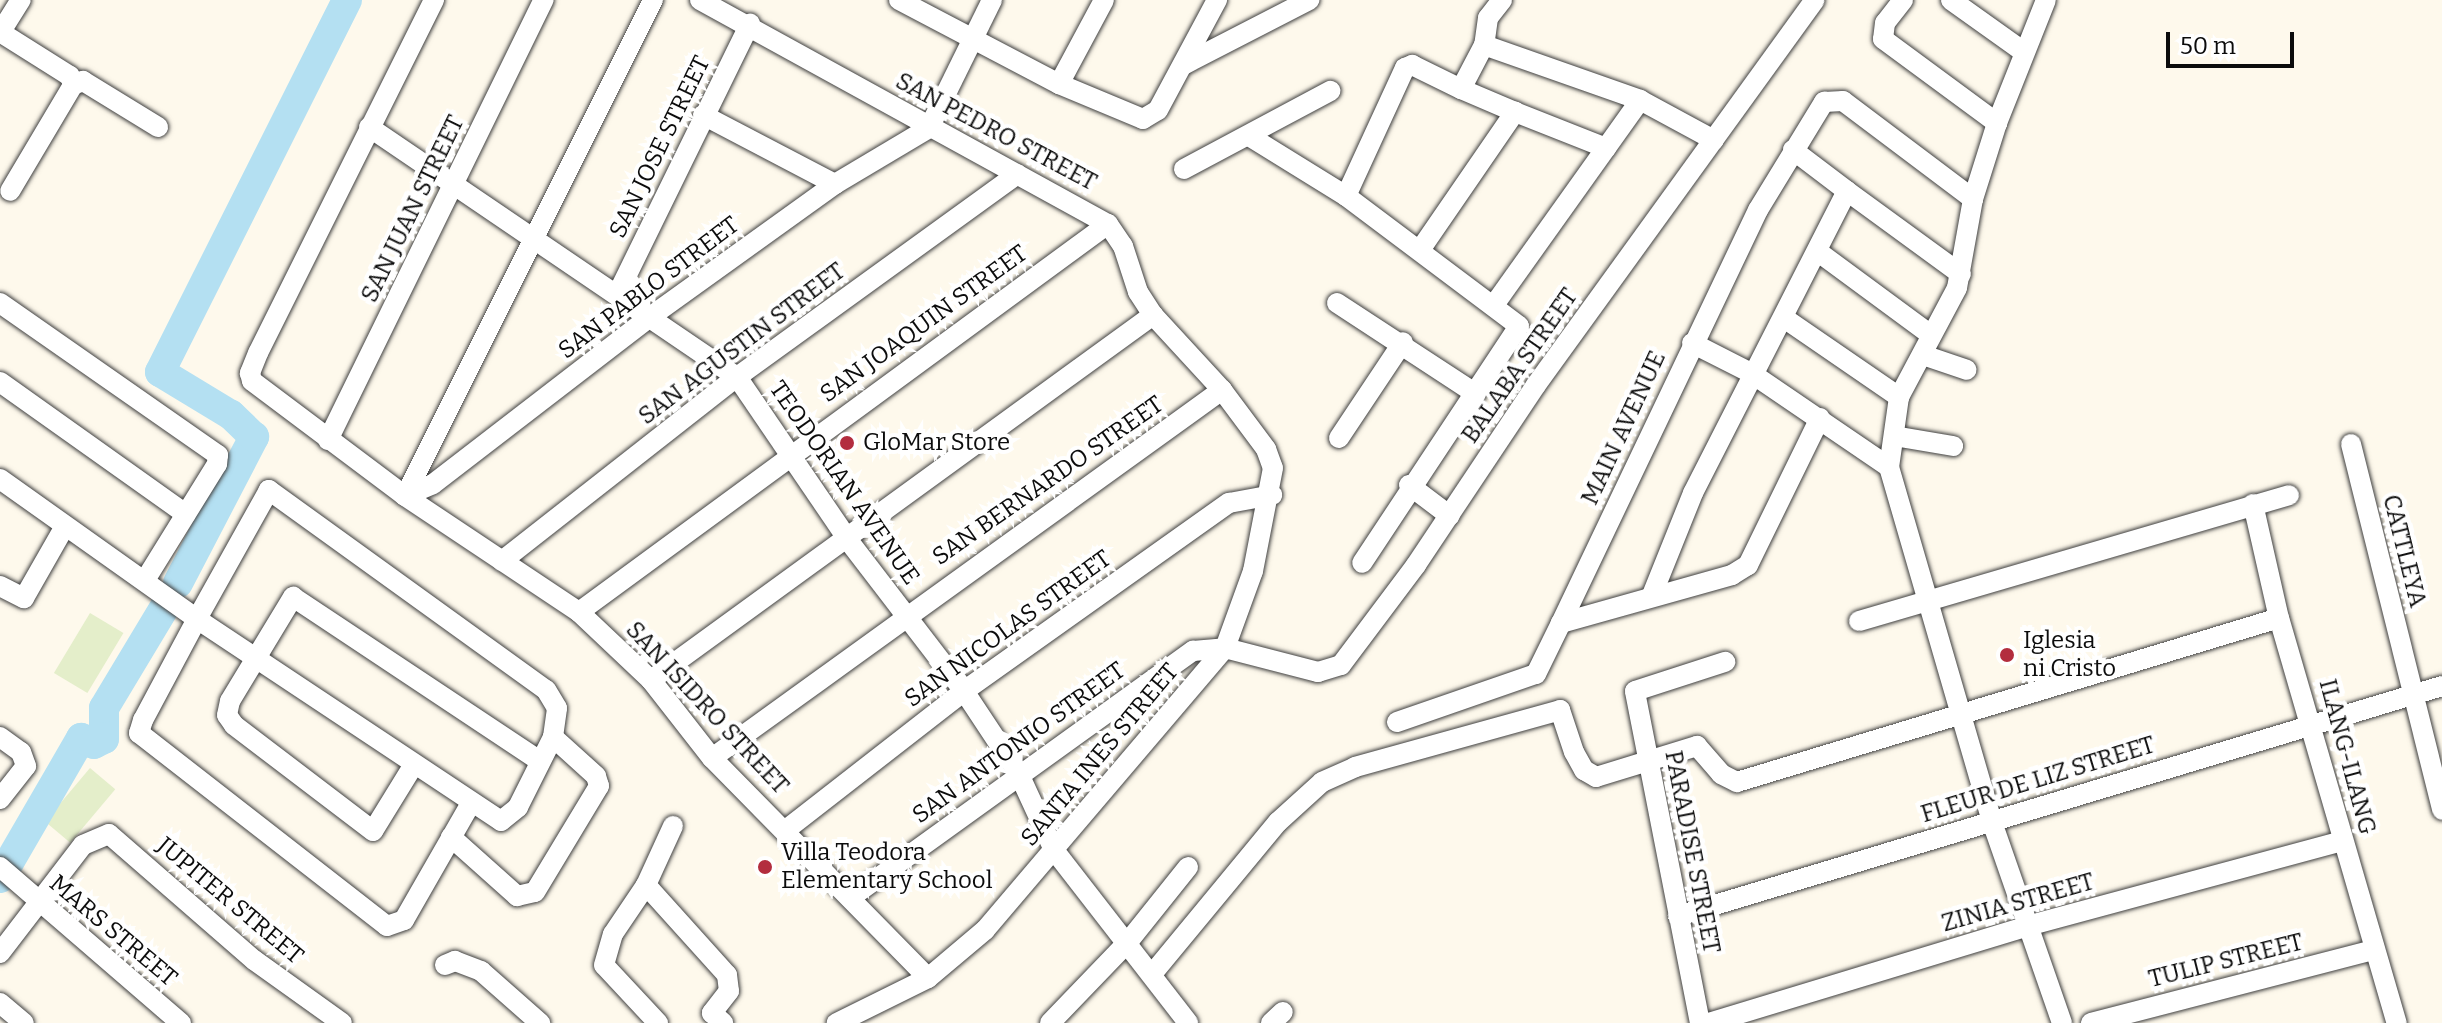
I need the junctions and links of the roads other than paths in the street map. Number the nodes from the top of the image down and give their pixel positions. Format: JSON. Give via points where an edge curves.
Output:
{"nodes":[{"id":1,"x":21,"y":0,"type":"edge"},
{"id":2,"x":434,"y":0,"type":"edge"},
{"id":3,"x":544,"y":0,"type":"edge"},
{"id":4,"x":653,"y":0,"type":"edge"},
{"id":5,"x":700,"y":0,"type":"edge"},
{"id":6,"x":899,"y":0,"type":"edge"},
{"id":7,"x":992,"y":0,"type":"edge"},
{"id":8,"x":1104,"y":0,"type":"edge"},
{"id":9,"x":1217,"y":0,"type":"edge"},
{"id":10,"x":1309,"y":0,"type":"edge"},
{"id":11,"x":1502,"y":0,"type":"edge"},
{"id":12,"x":1815,"y":0,"type":"edge"},
{"id":13,"x":1903,"y":0,"type":"edge"},
{"id":14,"x":1951,"y":0,"type":"edge"},
{"id":15,"x":2046,"y":0,"type":"edge"},
{"id":16,"x":750,"y":24,"type":"junction"},
{"id":17,"x":0,"y":33,"type":"edge"},
{"id":18,"x":972,"y":37,"type":"junction"},
{"id":19,"x":1484,"y":45,"type":"junction"},
{"id":20,"x":2024,"y":52,"type":"junction"},
{"id":21,"x":1185,"y":64,"type":"junction"},
{"id":22,"x":71,"y":80,"type":"junction"},
{"id":23,"x":1059,"y":84,"type":"junction"},
{"id":24,"x":1461,"y":89,"type":"junction"},
{"id":25,"x":1330,"y":91,"type":"dead end"},
{"id":26,"x":1640,"y":100,"type":"junction"},
{"id":27,"x":1515,"y":112,"type":"junction"},
{"id":28,"x":703,"y":115,"type":"junction"},
{"id":29,"x":1997,"y":123,"type":"junction"},
{"id":30,"x":158,"y":127,"type":"dead end"},
{"id":31,"x":369,"y":127,"type":"junction"},
{"id":32,"x":929,"y":128,"type":"junction"},
{"id":33,"x":1249,"y":136,"type":"junction"},
{"id":34,"x":1714,"y":140,"type":"junction"},
{"id":35,"x":1606,"y":148,"type":"junction"},
{"id":36,"x":1793,"y":150,"type":"junction"},
{"id":37,"x":1184,"y":169,"type":"dead end"},
{"id":38,"x":1017,"y":174,"type":"junction"},
{"id":39,"x":456,"y":183,"type":"junction"},
{"id":40,"x":835,"y":184,"type":"junction"},
{"id":41,"x":10,"y":191,"type":"dead end"},
{"id":42,"x":1847,"y":191,"type":"junction"},
{"id":43,"x":1346,"y":196,"type":"junction"},
{"id":44,"x":1973,"y":199,"type":"junction"},
{"id":45,"x":1108,"y":224,"type":"junction"},
{"id":46,"x":535,"y":239,"type":"junction"},
{"id":47,"x":1420,"y":250,"type":"junction"},
{"id":48,"x":1817,"y":251,"type":"junction"},
{"id":49,"x":1961,"y":274,"type":"junction"},
{"id":50,"x":618,"y":293,"type":"junction"},
{"id":51,"x":0,"y":303,"type":"edge"},
{"id":52,"x":1337,"y":303,"type":"dead end"},
{"id":53,"x":1494,"y":305,"type":"junction"},
{"id":54,"x":1153,"y":315,"type":"junction"},
{"id":55,"x":650,"y":317,"type":"junction"},
{"id":56,"x":1784,"y":318,"type":"junction"},
{"id":57,"x":1931,"y":335,"type":"junction"},
{"id":58,"x":1403,"y":342,"type":"junction"},
{"id":59,"x":1692,"y":343,"type":"junction"},
{"id":60,"x":1923,"y":355,"type":"junction"},
{"id":61,"x":1967,"y":370,"type":"dead end"},
{"id":62,"x":1751,"y":373,"type":"junction"},
{"id":63,"x":737,"y":377,"type":"junction"},
{"id":64,"x":0,"y":382,"type":"edge"},
{"id":65,"x":1222,"y":390,"type":"junction"},
{"id":66,"x":1476,"y":394,"type":"junction"},
{"id":67,"x":1899,"y":397,"type":"junction"},
{"id":68,"x":1820,"y":418,"type":"junction"},
{"id":69,"x":1894,"y":436,"type":"junction"},
{"id":70,"x":1339,"y":438,"type":"dead end"},
{"id":71,"x":328,"y":440,"type":"junction"},
{"id":72,"x":2351,"y":444,"type":"dead end"},
{"id":73,"x":1953,"y":446,"type":"dead end"},
{"id":74,"x":791,"y":452,"type":"junction"},
{"id":75,"x":1889,"y":467,"type":"junction"},
{"id":76,"x":0,"y":479,"type":"edge"},
{"id":77,"x":1409,"y":485,"type":"junction"},
{"id":78,"x":1272,"y":495,"type":"junction"},
{"id":79,"x":2289,"y":495,"type":"dead end"},
{"id":80,"x":405,"y":496,"type":"junction"},
{"id":81,"x":2253,"y":504,"type":"junction"},
{"id":82,"x":186,"y":514,"type":"junction"},
{"id":83,"x":1450,"y":516,"type":"junction"},
{"id":84,"x":65,"y":526,"type":"junction"},
{"id":85,"x":848,"y":540,"type":"junction"},
{"id":86,"x":502,"y":561,"type":"junction"},
{"id":87,"x":1362,"y":563,"type":"dead end"},
{"id":88,"x":145,"y":580,"type":"junction"},
{"id":89,"x":0,"y":586,"type":"edge"},
{"id":90,"x":1652,"y":595,"type":"junction"},
{"id":91,"x":0,"y":596,"type":"edge"},
{"id":92,"x":1929,"y":601,"type":"junction"},
{"id":93,"x":579,"y":612,"type":"junction"},
{"id":94,"x":21,"y":613,"type":"dead end"},
{"id":95,"x":906,"y":613,"type":"junction"},
{"id":96,"x":2279,"y":618,"type":"junction"},
{"id":97,"x":197,"y":619,"type":"junction"},
{"id":98,"x":1859,"y":621,"type":"dead end"},
{"id":99,"x":1561,"y":623,"type":"junction"},
{"id":100,"x":1225,"y":648,"type":"junction"},
{"id":101,"x":254,"y":657,"type":"junction"},
{"id":102,"x":1725,"y":662,"type":"dead end"},
{"id":103,"x":651,"y":680,"type":"junction"},
{"id":104,"x":2442,"y":686,"type":"edge"},
{"id":105,"x":964,"y":691,"type":"junction"},
{"id":106,"x":2412,"y":693,"type":"junction"},
{"id":107,"x":1962,"y":715,"type":"junction"},
{"id":108,"x":1397,"y":722,"type":"dead end"},
{"id":109,"x":2312,"y":722,"type":"junction"},
{"id":110,"x":0,"y":737,"type":"edge"},
{"id":111,"x":553,"y":737,"type":"junction"},
{"id":112,"x":712,"y":758,"type":"junction"},
{"id":113,"x":1647,"y":760,"type":"junction"},
{"id":114,"x":540,"y":761,"type":"junction"},
{"id":115,"x":413,"y":766,"type":"junction"},
{"id":116,"x":1019,"y":774,"type":"junction"},
{"id":117,"x":0,"y":799,"type":"edge"},
{"id":118,"x":471,"y":803,"type":"junction"},
{"id":119,"x":2442,"y":810,"type":"edge"},
{"id":120,"x":1992,"y":822,"type":"junction"},
{"id":121,"x":673,"y":826,"type":"dead end"},
{"id":122,"x":787,"y":829,"type":"junction"},
{"id":123,"x":451,"y":837,"type":"junction"},
{"id":124,"x":2342,"y":841,"type":"junction"},
{"id":125,"x":1054,"y":850,"type":"junction"},
{"id":126,"x":1188,"y":867,"type":"dead end"},
{"id":127,"x":6,"y":873,"type":"edge"},
{"id":128,"x":646,"y":885,"type":"junction"},
{"id":129,"x":850,"y":898,"type":"junction"},
{"id":130,"x":37,"y":903,"type":"junction"},
{"id":131,"x":1678,"y":916,"type":"junction"},
{"id":132,"x":2031,"y":925,"type":"junction"},
{"id":133,"x":1128,"y":942,"type":"junction"},
{"id":134,"x":2374,"y":950,"type":"junction"},
{"id":135,"x":0,"y":953,"type":"edge"},
{"id":136,"x":445,"y":965,"type":"dead end"},
{"id":137,"x":1153,"y":973,"type":"junction"},
{"id":138,"x":928,"y":978,"type":"junction"},
{"id":139,"x":1,"y":1004,"type":"edge"},
{"id":140,"x":842,"y":1018,"type":"edge"},
{"id":141,"x":710,"y":1020,"type":"edge"},
{"id":142,"x":24,"y":1023,"type":"edge"},
{"id":143,"x":181,"y":1023,"type":"edge"},
{"id":144,"x":342,"y":1023,"type":"edge"},
{"id":145,"x":540,"y":1023,"type":"edge"},
{"id":146,"x":658,"y":1023,"type":"edge"},
{"id":147,"x":1050,"y":1023,"type":"edge"},
{"id":148,"x":1188,"y":1023,"type":"edge"},
{"id":149,"x":1700,"y":1023,"type":"edge"},
{"id":150,"x":1709,"y":1023,"type":"edge"},
{"id":151,"x":2062,"y":1023,"type":"edge"},
{"id":152,"x":2091,"y":1023,"type":"edge"},
{"id":153,"x":2397,"y":1023,"type":"edge"}],
"edges":[{"from":1,"to":17,"type":"street"},
{"from":2,"to":31,"type":"street"},
{"from":3,"to":39,"type":"street","name":"SAN JUAN STREET"},
{"from":4,"to":46,"type":"street"},
{"from":5,"to":16,"type":"street","name":"SAN PEDRO STREET"},
{"from":6,"to":18,"type":"street"},
{"from":7,"to":18,"type":"street"},
{"from":8,"to":23,"type":"street"},
{"from":9,"to":21,"type":"street"},
{"from":10,"to":21,"type":"street"},
{"from":11,"to":19,"type":"street","via":[[1488,18]]},
{"from":12,"to":34,"type":"street","name":"BALABA STREET"},
{"from":13,"to":29,"type":"street","via":[[1885,23],[1883,39]]},
{"from":14,"to":20,"type":"street"},
{"from":15,"to":20,"type":"street"},
{"from":16,"to":28,"type":"street","name":"SAN JOSE STREET"},
{"from":16,"to":32,"type":"street","name":"SAN PEDRO STREET"},
{"from":17,"to":22,"type":"street"},
{"from":18,"to":23,"type":"street"},
{"from":18,"to":32,"type":"street"},
{"from":19,"to":24,"type":"street"},
{"from":19,"to":26,"type":"street"},
{"from":20,"to":29,"type":"street"},
{"from":21,"to":23,"type":"street","via":[[1158,110],[1135,118]]},
{"from":22,"to":30,"type":"street","via":[[83,81]]},
{"from":22,"to":41,"type":"street"},
{"from":24,"to":27,"type":"street"},
{"from":24,"to":43,"type":"street","via":[[1412,65],[1405,68]]},
{"from":25,"to":33,"type":"street"},
{"from":26,"to":34,"type":"street"},
{"from":26,"to":35,"type":"street"},
{"from":27,"to":35,"type":"street"},
{"from":27,"to":47,"type":"street"},
{"from":28,"to":40,"type":"street"},
{"from":28,"to":50,"type":"street","name":"SAN JOSE STREET"},
{"from":29,"to":44,"type":"street"},
{"from":31,"to":39,"type":"street","name":"TEODORIAN AVENUE"},
{"from":31,"to":71,"type":"street","name":"SAN ISIDRO STREET","via":[[250,373],[252,381]]},
{"from":32,"to":38,"type":"street","name":"SAN PEDRO STREET"},
{"from":32,"to":40,"type":"street","name":"SAN PABLO STREET"},
{"from":33,"to":37,"type":"street"},
{"from":33,"to":43,"type":"street"},
{"from":34,"to":83,"type":"street","name":"BALABA STREET","via":[[1536,385]]},
{"from":35,"to":53,"type":"street"},
{"from":36,"to":42,"type":"street"},
{"from":36,"to":44,"type":"street","name":"MAIN AVENUE","via":[[1824,102],[1837,98]]},
{"from":36,"to":59,"type":"street","name":"MAIN AVENUE"},
{"from":38,"to":45,"type":"street","name":"SAN PEDRO STREET"},
{"from":38,"to":63,"type":"street","name":"SAN AGUSTIN STREET"},
{"from":39,"to":46,"type":"street","name":"TEODORIAN AVENUE"},
{"from":39,"to":71,"type":"street","name":"SAN JUAN STREET"},
{"from":40,"to":55,"type":"street","name":"SAN PABLO STREET"},
{"from":42,"to":48,"type":"street"},
{"from":42,"to":49,"type":"street"},
{"from":43,"to":47,"type":"street"},
{"from":44,"to":49,"type":"street"},
{"from":45,"to":54,"type":"street","name":"SAN PEDRO STREET"},
{"from":45,"to":74,"type":"street","name":"SAN JOAQUIN STREET"},
{"from":46,"to":50,"type":"street","name":"TEODORIAN AVENUE"},
{"from":46,"to":80,"type":"street"},
{"from":47,"to":53,"type":"street"},
{"from":48,"to":56,"type":"street"},
{"from":48,"to":57,"type":"street"},
{"from":49,"to":57,"type":"street"},
{"from":50,"to":55,"type":"street","name":"TEODORIAN AVENUE"},
{"from":51,"to":82,"type":"street","via":[[214,451],[217,464]]},
{"from":52,"to":58,"type":"street"},
{"from":53,"to":66,"type":"street","via":[[1518,331]]},
{"from":54,"to":65,"type":"street","name":"SAN PEDRO STREET"},
{"from":54,"to":85,"type":"street"},
{"from":55,"to":63,"type":"street","name":"TEODORIAN AVENUE"},
{"from":55,"to":80,"type":"street","name":"SAN PABLO STREET","via":[[445,476]]},
{"from":56,"to":62,"type":"street"},
{"from":56,"to":67,"type":"street"},
{"from":57,"to":60,"type":"street"},
{"from":58,"to":66,"type":"street"},
{"from":58,"to":70,"type":"street"},
{"from":59,"to":62,"type":"street"},
{"from":59,"to":99,"type":"street","name":"MAIN AVENUE"},
{"from":60,"to":61,"type":"street"},
{"from":60,"to":67,"type":"street"},
{"from":62,"to":68,"type":"street"},
{"from":62,"to":90,"type":"street","via":[[1693,493]]},
{"from":63,"to":74,"type":"street","name":"TEODORIAN AVENUE"},
{"from":63,"to":86,"type":"street","name":"SAN AGUSTIN STREET"},
{"from":64,"to":82,"type":"street"},
{"from":65,"to":78,"type":"street","name":"SAN PEDRO STREET","via":[[1266,449],[1273,468]]},
{"from":65,"to":95,"type":"street","name":"SAN BERNARDO STREET"},
{"from":66,"to":77,"type":"street"},
{"from":67,"to":69,"type":"street"},
{"from":68,"to":75,"type":"street"},
{"from":68,"to":90,"type":"street","via":[[1748,565],[1732,575]]},
{"from":69,"to":73,"type":"street"},
{"from":69,"to":75,"type":"street"},
{"from":71,"to":80,"type":"street","name":"SAN ISIDRO STREET"},
{"from":72,"to":106,"type":"street","name":"CATTLEYA"},
{"from":74,"to":85,"type":"street","name":"TEODORIAN AVENUE"},
{"from":74,"to":93,"type":"street","name":"SAN JOAQUIN STREET"},
{"from":75,"to":92,"type":"street"},
{"from":76,"to":84,"type":"street"},
{"from":77,"to":83,"type":"street"},
{"from":77,"to":87,"type":"street"},
{"from":78,"to":100,"type":"street","name":"SANTA INES STREET","via":[[1253,571]]},
{"from":78,"to":105,"type":"street","name":"SAN NICOLAS STREET","via":[[1229,503]]},
{"from":79,"to":81,"type":"street"},
{"from":80,"to":86,"type":"street","name":"SAN ISIDRO STREET"},
{"from":81,"to":92,"type":"street"},
{"from":81,"to":96,"type":"street","name":"ILANG-ILANG"},
{"from":82,"to":88,"type":"street"},
{"from":83,"to":100,"type":"street","name":"BALABA STREET","via":[[1333,671],[1298,669]]},
{"from":84,"to":88,"type":"street"},
{"from":84,"to":89,"type":"street","via":[[24,598]]},
{"from":85,"to":95,"type":"street","name":"TEODORIAN AVENUE"},
{"from":85,"to":103,"type":"street"},
{"from":86,"to":93,"type":"street","name":"SAN ISIDRO STREET"},
{"from":88,"to":97,"type":"street"},
{"from":90,"to":99,"type":"street"},
{"from":91,"to":94,"type":"street"},
{"from":92,"to":98,"type":"street"},
{"from":92,"to":107,"type":"street"},
{"from":93,"to":103,"type":"street","name":"SAN ISIDRO STREET"},
{"from":95,"to":105,"type":"street","name":"TEODORIAN AVENUE"},
{"from":95,"to":112,"type":"street","name":"SAN BERNARDO STREET"},
{"from":96,"to":107,"type":"street"},
{"from":96,"to":109,"type":"street","name":"ILANG-ILANG"},
{"from":97,"to":101,"type":"street"},
{"from":97,"to":111,"type":"street","via":[[269,490],[541,684],[557,708]]},
{"from":97,"to":123,"type":"street","via":[[143,720],[139,733],[148,744],[387,926],[404,920]]},
{"from":99,"to":108,"type":"street","name":"MAIN AVENUE","via":[[1536,674]]},
{"from":100,"to":116,"type":"street","name":"SAN ANTONIO STREET","via":[[1193,651]]},
{"from":100,"to":125,"type":"street","name":"SANTA INES STREET"},
{"from":101,"to":114,"type":"street","via":[[297,596]]},
{"from":101,"to":115,"type":"street"},
{"from":101,"to":115,"type":"street","via":[[227,715],[373,831]]},
{"from":102,"to":113,"type":"street","name":"PARADISE STREET","via":[[1635,691]]},
{"from":103,"to":112,"type":"street","name":"SAN ISIDRO STREET"},
{"from":104,"to":106,"type":"street","name":"FLEUR DE LIZ STREET"},
{"from":105,"to":116,"type":"street","name":"TEODORIAN AVENUE"},
{"from":105,"to":122,"type":"street","name":"SAN NICOLAS STREET"},
{"from":106,"to":109,"type":"street","name":"FLEUR DE LIZ STREET"},
{"from":106,"to":119,"type":"street","name":"CATTLEYA"},
{"from":107,"to":113,"type":"street","via":[[1737,782],[1721,774],[1697,746]]},
{"from":107,"to":120,"type":"street"},
{"from":109,"to":120,"type":"street","name":"FLEUR DE LIZ STREET"},
{"from":109,"to":124,"type":"street","name":"ILANG-ILANG"},
{"from":110,"to":117,"type":"street","via":[[26,766]]},
{"from":111,"to":114,"type":"street"},
{"from":111,"to":123,"type":"street","via":[[596,776],[599,786],[535,892],[517,896]]},
{"from":112,"to":122,"type":"street","name":"SAN ISIDRO STREET"},
{"from":113,"to":131,"type":"street","name":"PARADISE STREET"},
{"from":113,"to":137,"type":"street","via":[[1596,777],[1584,770],[1560,710],[1338,773],[1278,822]]},
{"from":114,"to":118,"type":"street","via":[[511,818],[501,821]]},
{"from":115,"to":118,"type":"street"},
{"from":116,"to":125,"type":"street","name":"TEODORIAN AVENUE"},
{"from":116,"to":129,"type":"street","name":"SAN ANTONIO STREET"},
{"from":118,"to":123,"type":"street"},
{"from":120,"to":131,"type":"street","name":"FLEUR DE LIZ STREET"},
{"from":120,"to":132,"type":"street"},
{"from":121,"to":128,"type":"street"},
{"from":122,"to":129,"type":"street","name":"SAN ISIDRO STREET"},
{"from":124,"to":132,"type":"street","name":"ZINIA STREET"},
{"from":124,"to":134,"type":"street","name":"ILANG-ILANG"},
{"from":125,"to":133,"type":"street","name":"TEODORIAN AVENUE"},
{"from":125,"to":138,"type":"street","name":"SANTA INES STREET","via":[[985,930]]},
{"from":126,"to":133,"type":"street"},
{"from":127,"to":130,"type":"street","name":"MARS STREET"},
{"from":128,"to":141,"type":"street","via":[[727,975],[729,991]]},
{"from":128,"to":146,"type":"street","via":[[613,934],[604,965]]},
{"from":129,"to":138,"type":"street","name":"SAN ISIDRO STREET"},
{"from":130,"to":135,"type":"street"},
{"from":130,"to":143,"type":"street","name":"MARS STREET"},
{"from":130,"to":144,"type":"street","name":"JUPITER STREET","via":[[83,845],[109,834],[254,960]]},
{"from":131,"to":149,"type":"street","name":"PARADISE STREET"},
{"from":132,"to":150,"type":"street","name":"ZINIA STREET"},
{"from":132,"to":151,"type":"street"},
{"from":133,"to":137,"type":"street","name":"TEODORIAN AVENUE"},
{"from":133,"to":147,"type":"street"},
{"from":134,"to":152,"type":"street","name":"TULIP STREET"},
{"from":134,"to":153,"type":"street","name":"ILANG-ILANG"},
{"from":136,"to":145,"type":"street","via":[[455,961],[481,971]]},
{"from":137,"to":148,"type":"street","name":"TEODORIAN AVENUE"},
{"from":138,"to":140,"type":"street","name":"SANTA INES STREET"},
{"from":139,"to":142,"type":"street"}]}
